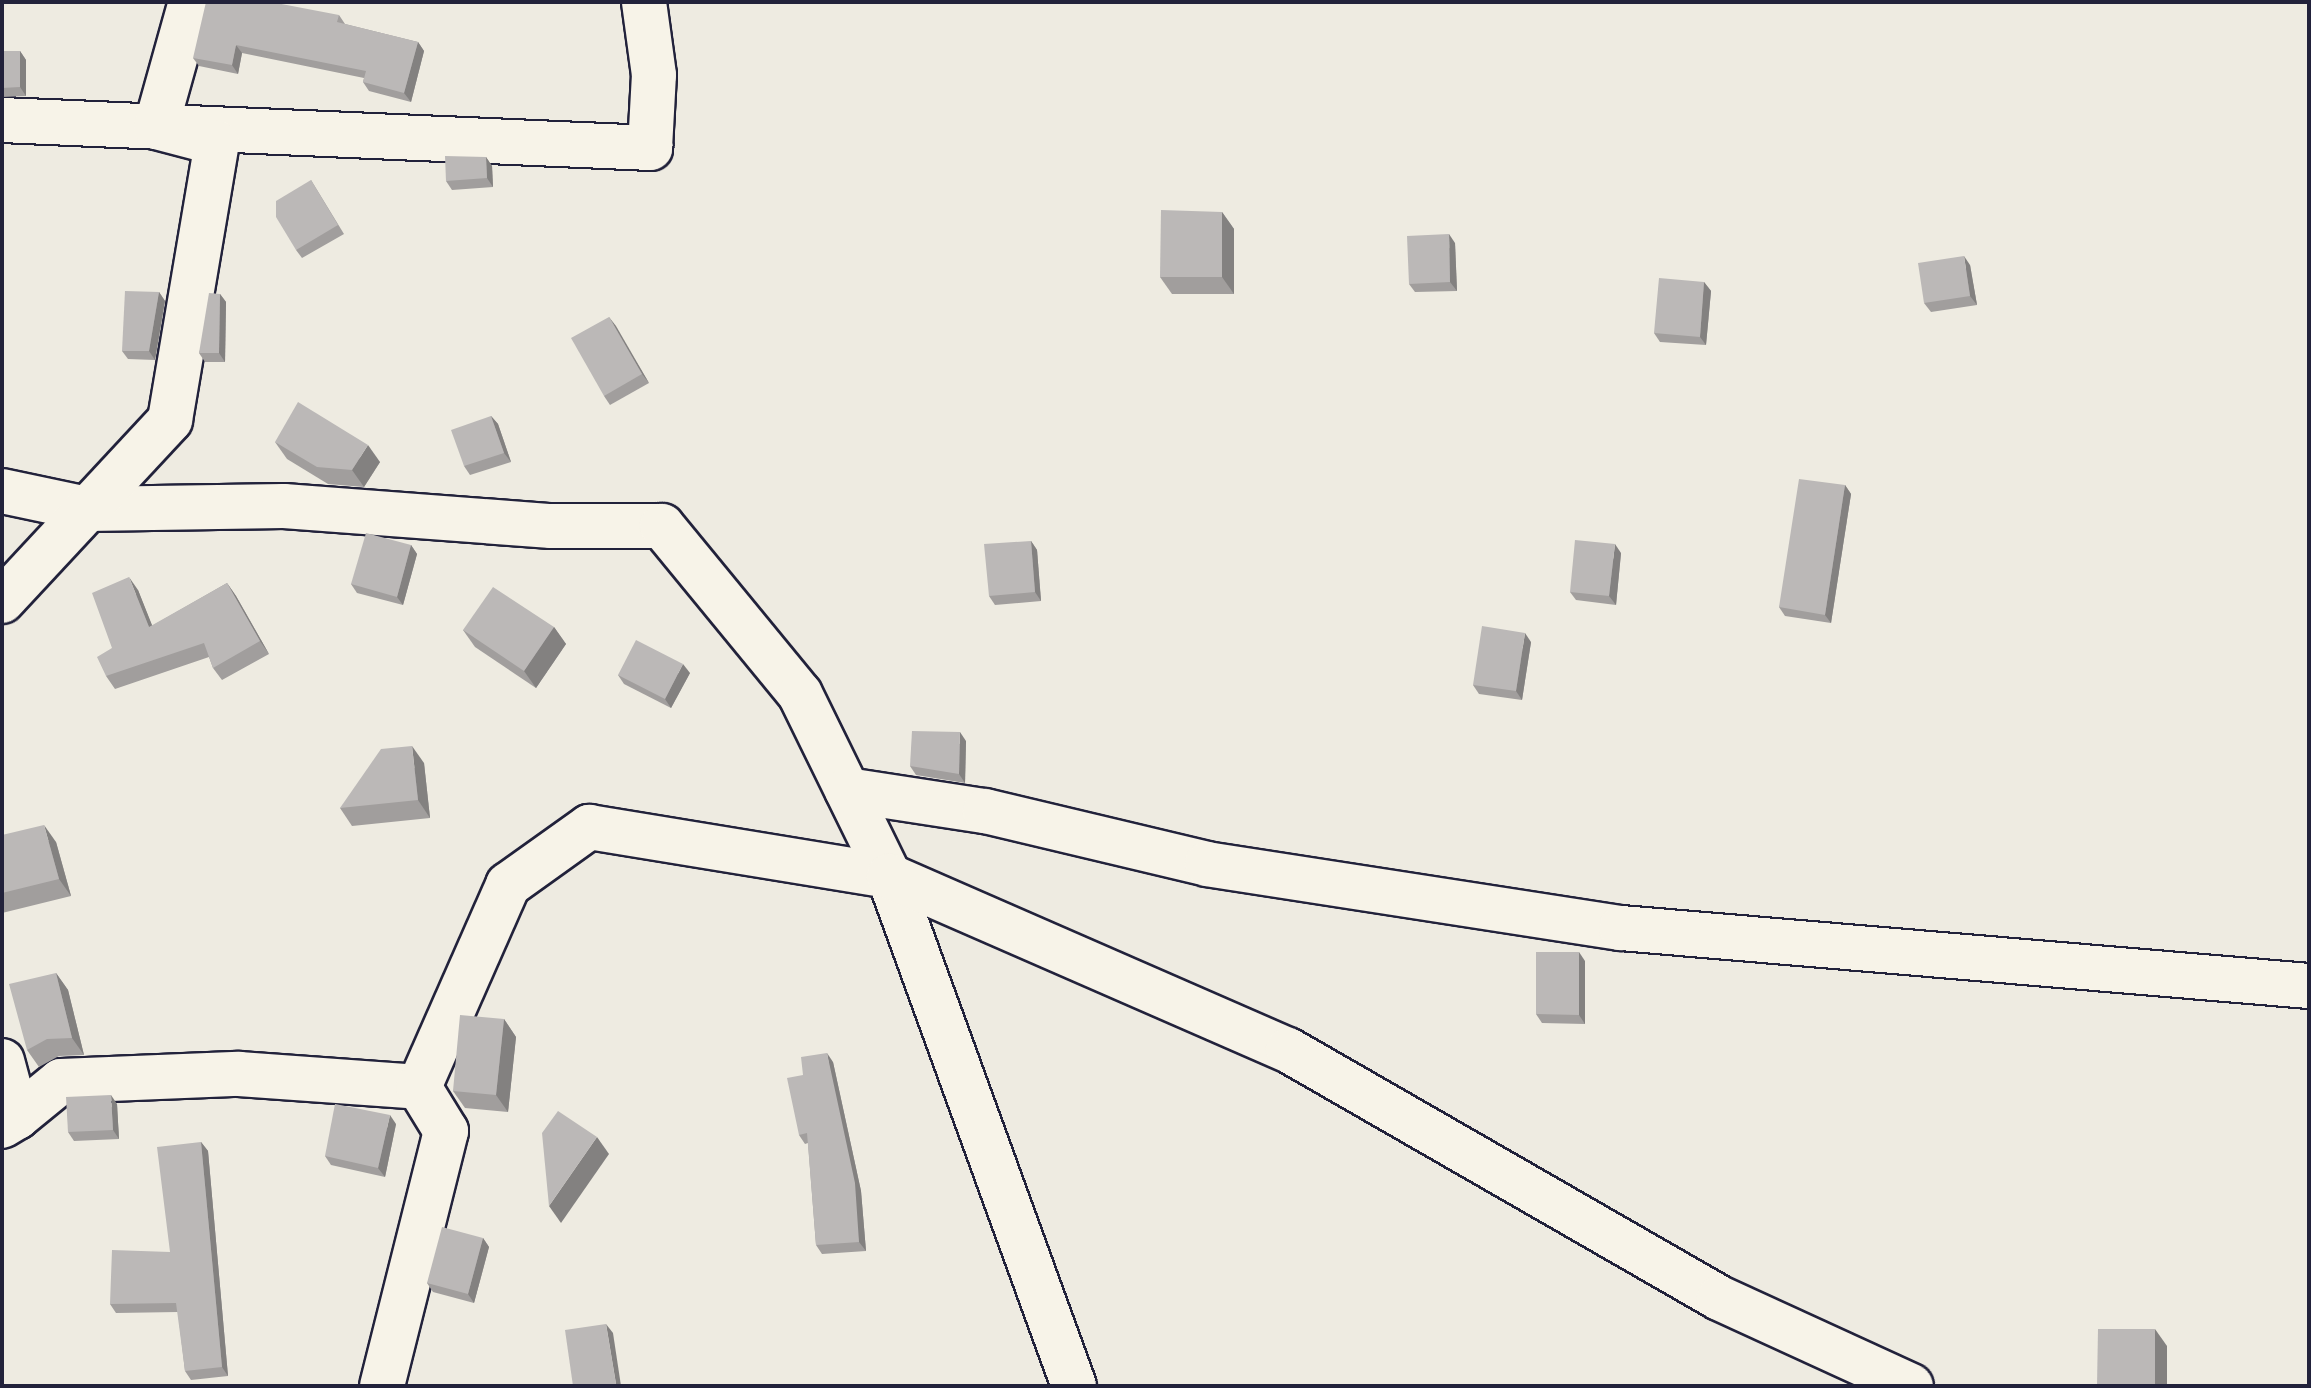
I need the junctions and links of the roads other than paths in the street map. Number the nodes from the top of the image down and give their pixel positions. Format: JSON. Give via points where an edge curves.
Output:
{"nodes":[{"id":1,"x":191,"y":2,"type":"edge"},
{"id":2,"x":644,"y":2,"type":"edge"},
{"id":3,"x":2,"y":120,"type":"edge"},
{"id":4,"x":156,"y":127,"type":"junction"},
{"id":5,"x":2,"y":491,"type":"edge"},
{"id":6,"x":87,"y":509,"type":"junction"},
{"id":7,"x":2,"y":601,"type":"edge"},
{"id":8,"x":847,"y":790,"type":"junction"},
{"id":9,"x":889,"y":876,"type":"junction"},
{"id":10,"x":2309,"y":986,"type":"edge"},
{"id":11,"x":2,"y":1061,"type":"edge"},
{"id":12,"x":419,"y":1087,"type":"junction"},
{"id":13,"x":10,"y":1122,"type":"edge"},
{"id":14,"x":382,"y":1386,"type":"edge"},
{"id":15,"x":1074,"y":1386,"type":"edge"},
{"id":16,"x":1911,"y":1386,"type":"edge"}],
"edges":[{"from":1,"to":4,"type":"street"},
{"from":2,"to":4,"type":"street","via":[[654,75],[650,148]]},
{"from":3,"to":4,"type":"street"},
{"from":4,"to":6,"type":"street","via":[[217,143],[170,420]]},
{"from":5,"to":6,"type":"street"},
{"from":6,"to":7,"type":"street"},
{"from":6,"to":8,"type":"street","via":[[284,506],[551,526],[662,526],[800,694]]},
{"from":8,"to":9,"type":"street"},
{"from":8,"to":10,"type":"street","via":[[985,811],[1207,864],[1621,928]]},
{"from":9,"to":12,"type":"street","via":[[589,827],[508,885]]},
{"from":9,"to":15,"type":"street"},
{"from":9,"to":16,"type":"street","via":[[1288,1050],[1719,1298]]},
{"from":11,"to":13,"type":"street"},
{"from":12,"to":13,"type":"street","via":[[239,1074],[61,1081]]},
{"from":12,"to":14,"type":"street","via":[[446,1131]]}]}
